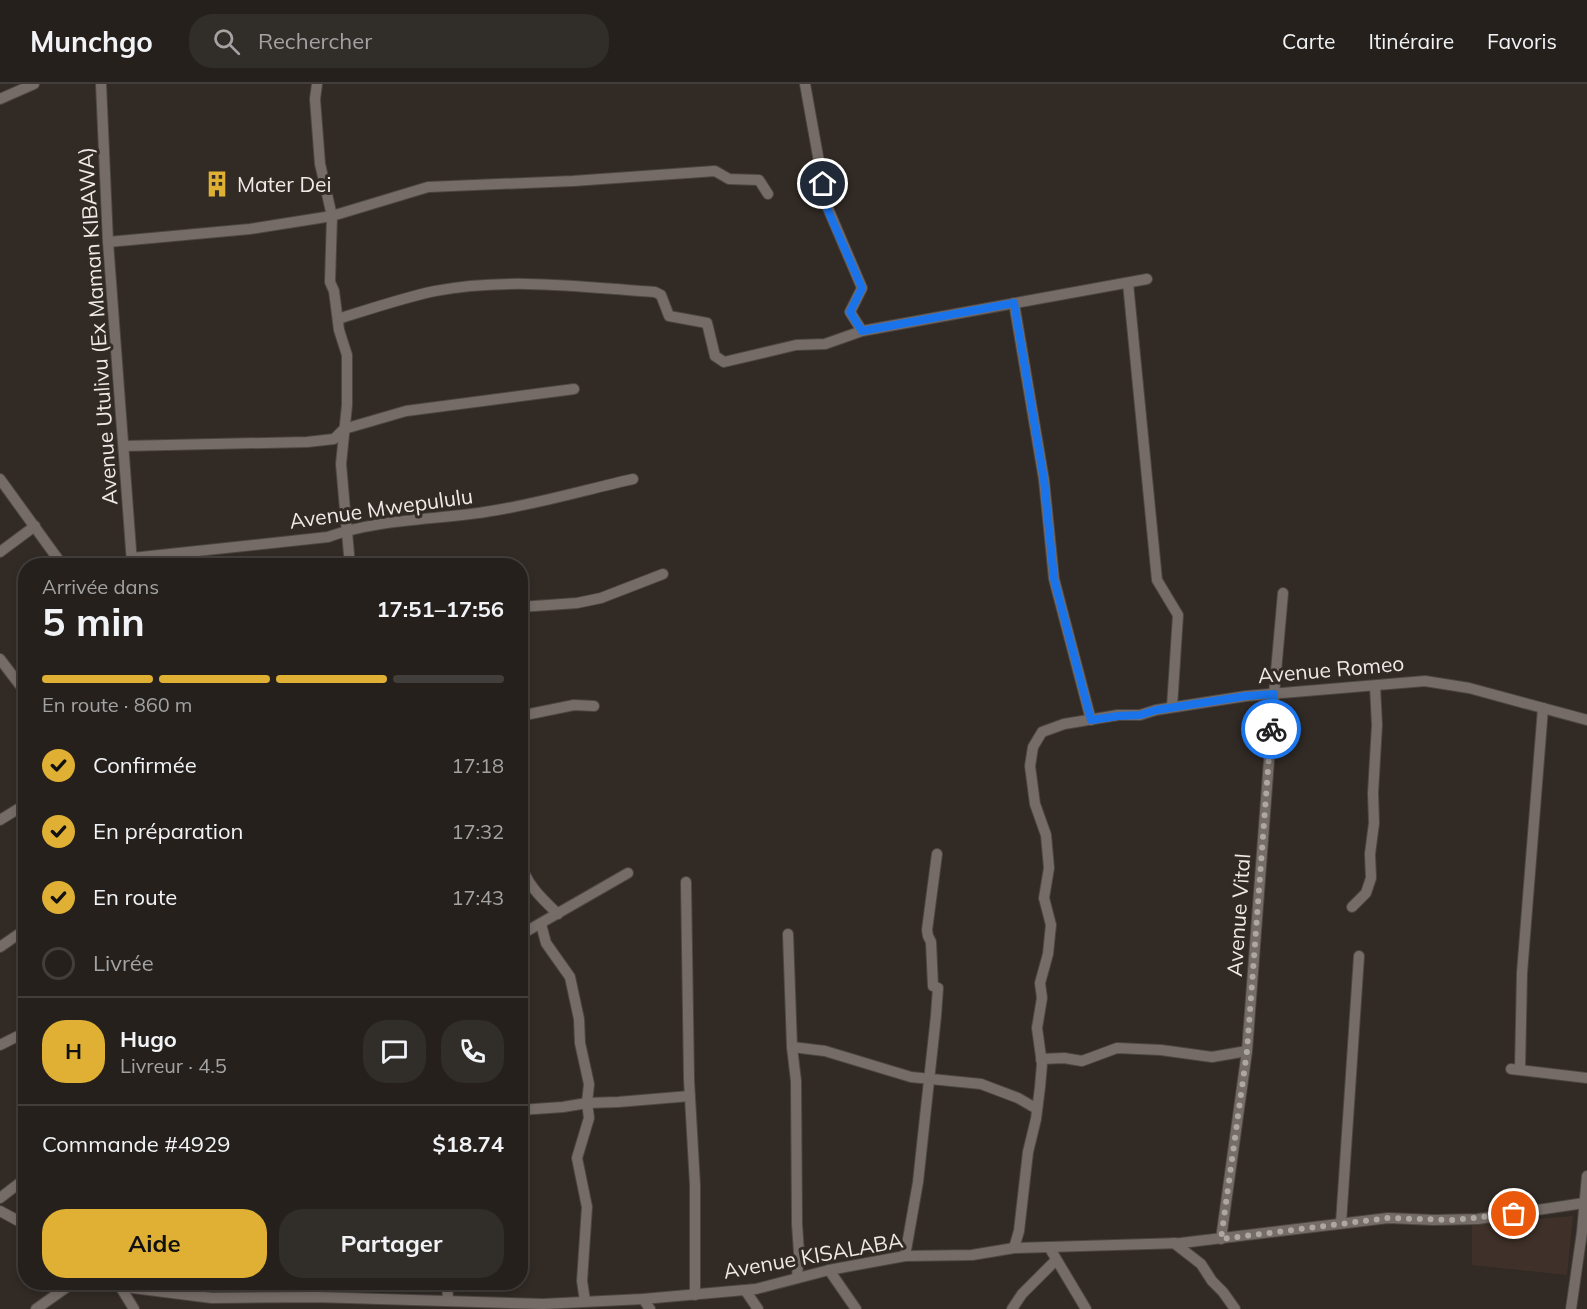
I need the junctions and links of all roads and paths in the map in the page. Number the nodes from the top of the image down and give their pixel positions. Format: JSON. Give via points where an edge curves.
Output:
{"nodes":[{"id":1,"x":34,"y":84,"type":"edge"},
{"id":2,"x":101,"y":84,"type":"edge"},
{"id":3,"x":317,"y":84,"type":"edge"},
{"id":4,"x":805,"y":84,"type":"edge"},
{"id":5,"x":0,"y":99,"type":"edge"},
{"id":6,"x":768,"y":194,"type":"dead end"},
{"id":7,"x":332,"y":216,"type":"junction"},
{"id":8,"x":108,"y":243,"type":"junction"},
{"id":9,"x":1147,"y":279,"type":"dead end"},
{"id":10,"x":1128,"y":283,"type":"junction"},
{"id":11,"x":1014,"y":303,"type":"junction"},
{"id":12,"x":338,"y":319,"type":"junction"},
{"id":13,"x":862,"y":331,"type":"junction"},
{"id":14,"x":574,"y":389,"type":"dead end"},
{"id":15,"x":344,"y":429,"type":"junction"},
{"id":16,"x":124,"y":446,"type":"junction"},
{"id":17,"x":0,"y":479,"type":"edge"},
{"id":18,"x":633,"y":479,"type":"dead end"},
{"id":19,"x":35,"y":526,"type":"junction"},
{"id":20,"x":346,"y":531,"type":"junction"},
{"id":21,"x":0,"y":552,"type":"edge"},
{"id":22,"x":57,"y":558,"type":"edge"},
{"id":23,"x":132,"y":558,"type":"edge"},
{"id":24,"x":163,"y":558,"type":"edge"},
{"id":25,"x":349,"y":558,"type":"edge"},
{"id":26,"x":663,"y":574,"type":"dead end"},
{"id":27,"x":1283,"y":593,"type":"dead end"},
{"id":28,"x":528,"y":606,"type":"edge"},
{"id":29,"x":0,"y":659,"type":"edge"},
{"id":30,"x":18,"y":683,"type":"edge"},
{"id":31,"x":1375,"y":686,"type":"junction"},
{"id":32,"x":1274,"y":694,"type":"junction"},
{"id":33,"x":594,"y":706,"type":"dead end"},
{"id":34,"x":1172,"y":707,"type":"junction"},
{"id":35,"x":1544,"y":708,"type":"junction"},
{"id":36,"x":528,"y":714,"type":"edge"},
{"id":37,"x":1091,"y":720,"type":"junction"},
{"id":38,"x":1587,"y":720,"type":"edge"},
{"id":39,"x":18,"y":809,"type":"edge"},
{"id":40,"x":0,"y":820,"type":"edge"},
{"id":41,"x":937,"y":855,"type":"dead end"},
{"id":42,"x":628,"y":873,"type":"dead end"},
{"id":43,"x":528,"y":880,"type":"edge"},
{"id":44,"x":686,"y":882,"type":"dead end"},
{"id":45,"x":1352,"y":906,"type":"dead end"},
{"id":46,"x":558,"y":914,"type":"junction"},
{"id":47,"x":541,"y":924,"type":"junction"},
{"id":48,"x":528,"y":931,"type":"edge"},
{"id":49,"x":788,"y":934,"type":"dead end"},
{"id":50,"x":18,"y":935,"type":"edge"},
{"id":51,"x":0,"y":947,"type":"edge"},
{"id":52,"x":1359,"y":956,"type":"dead end"},
{"id":53,"x":18,"y":1036,"type":"edge"},
{"id":54,"x":0,"y":1045,"type":"edge"},
{"id":55,"x":792,"y":1047,"type":"junction"},
{"id":56,"x":1247,"y":1051,"type":"junction"},
{"id":57,"x":1041,"y":1059,"type":"junction"},
{"id":58,"x":1587,"y":1078,"type":"edge"},
{"id":59,"x":930,"y":1079,"type":"junction"},
{"id":60,"x":690,"y":1095,"type":"junction"},
{"id":61,"x":587,"y":1103,"type":"junction"},
{"id":62,"x":528,"y":1109,"type":"edge"},
{"id":63,"x":1037,"y":1109,"type":"junction"},
{"id":64,"x":1587,"y":1176,"type":"edge"},
{"id":65,"x":18,"y":1184,"type":"edge"},
{"id":66,"x":0,"y":1198,"type":"edge"},
{"id":67,"x":1584,"y":1203,"type":"junction"},
{"id":68,"x":0,"y":1211,"type":"edge"},
{"id":69,"x":18,"y":1221,"type":"edge"},
{"id":70,"x":1341,"y":1223,"type":"junction"},
{"id":71,"x":1584,"y":1233,"type":"edge"},
{"id":72,"x":1221,"y":1239,"type":"junction"},
{"id":73,"x":1174,"y":1243,"type":"junction"},
{"id":74,"x":1048,"y":1247,"type":"junction"},
{"id":75,"x":1014,"y":1248,"type":"junction"},
{"id":76,"x":905,"y":1256,"type":"junction"},
{"id":77,"x":1056,"y":1260,"type":"junction"},
{"id":78,"x":829,"y":1270,"type":"junction"},
{"id":79,"x":797,"y":1277,"type":"junction"},
{"id":80,"x":63,"y":1290,"type":"edge"},
{"id":81,"x":123,"y":1290,"type":"edge"},
{"id":82,"x":149,"y":1290,"type":"edge"},
{"id":83,"x":447,"y":1290,"type":"edge"},
{"id":84,"x":745,"y":1290,"type":"junction"},
{"id":85,"x":695,"y":1295,"type":"junction"},
{"id":86,"x":643,"y":1299,"type":"junction"},
{"id":87,"x":448,"y":1300,"type":"junction"},
{"id":88,"x":585,"y":1301,"type":"junction"},
{"id":89,"x":376,"y":1304,"type":"edge"},
{"id":90,"x":554,"y":1306,"type":"edge"},
{"id":91,"x":36,"y":1309,"type":"edge"},
{"id":92,"x":134,"y":1309,"type":"edge"},
{"id":93,"x":650,"y":1309,"type":"edge"},
{"id":94,"x":758,"y":1309,"type":"edge"},
{"id":95,"x":856,"y":1309,"type":"edge"},
{"id":96,"x":1012,"y":1309,"type":"edge"},
{"id":97,"x":1086,"y":1309,"type":"edge"},
{"id":98,"x":1235,"y":1309,"type":"edge"},
{"id":99,"x":1571,"y":1309,"type":"edge"}],
"edges":[{"from":1,"to":5,"type":"street"},
{"from":2,"to":8,"type":"street","name":"Avenue Utulivu (Ex Maman KIBAWA)"},
{"from":3,"to":7,"type":"street","via":[[320,164]]},
{"from":4,"to":13,"type":"street","via":[[826,206],[862,288],[850,312]]},
{"from":6,"to":7,"type":"street","via":[[759,180],[729,179],[715,171],[573,182],[428,187]]},
{"from":7,"to":8,"type":"street","via":[[250,229]]},
{"from":7,"to":12,"type":"street","via":[[330,282]]},
{"from":8,"to":16,"type":"street","name":"Avenue Utulivu (Ex Maman KIBAWA)"},
{"from":9,"to":10,"type":"street"},
{"from":10,"to":11,"type":"street"},
{"from":10,"to":34,"type":"street","via":[[1157,580],[1178,615]]},
{"from":11,"to":13,"type":"street"},
{"from":11,"to":37,"type":"street","via":[[1044,480],[1054,579]]},
{"from":12,"to":13,"type":"street","via":[[436,291],[479,285],[536,285],[655,292],[661,295],[669,316],[707,323],[715,356],[724,362],[796,345],[825,344]]},
{"from":12,"to":15,"type":"street","via":[[347,355]]},
{"from":14,"to":15,"type":"street","via":[[406,411]]},
{"from":15,"to":16,"type":"street","via":[[334,438],[307,442]]},
{"from":15,"to":20,"type":"street","via":[[341,464]]},
{"from":16,"to":23,"type":"street","name":"Avenue Utulivu (Ex Maman KIBAWA)"},
{"from":17,"to":19,"type":"street"},
{"from":18,"to":20,"type":"street","name":"Avenue Mwepululu","via":[[487,512]]},
{"from":19,"to":21,"type":"street"},
{"from":19,"to":22,"type":"street"},
{"from":20,"to":24,"type":"street","name":"Avenue Mwepululu","via":[[328,537]]},
{"from":20,"to":25,"type":"street"},
{"from":26,"to":28,"type":"street","via":[[601,598]]},
{"from":27,"to":32,"type":"street","name":"Avenue Vital"},
{"from":29,"to":30,"type":"street"},
{"from":31,"to":32,"type":"street","name":"Avenue Romeo"},
{"from":31,"to":35,"type":"street","name":"Avenue Romeo","via":[[1425,681]]},
{"from":31,"to":45,"type":"street","via":[[1371,878],[1366,893]]},
{"from":32,"to":34,"type":"street","name":"Avenue Romeo"},
{"from":32,"to":56,"type":"street","name":"Avenue Vital"},
{"from":33,"to":36,"type":"street","via":[[574,705]]},
{"from":34,"to":37,"type":"street","name":"Avenue Romeo"},
{"from":35,"to":38,"type":"street","name":"Avenue Romeo"},
{"from":35,"to":58,"type":"street","via":[[1515,1069]]},
{"from":37,"to":57,"type":"street","name":"Avenue Romeo","via":[[1042,732],[1033,747],[1030,766],[1049,868],[1044,898],[1051,925],[1040,983],[1042,999],[1037,1028]]},
{"from":39,"to":40,"type":"street"},
{"from":41,"to":59,"type":"street","via":[[927,930],[933,986],[938,988]]},
{"from":42,"to":46,"type":"street"},
{"from":43,"to":46,"type":"street","via":[[537,895]]},
{"from":44,"to":60,"type":"street"},
{"from":46,"to":47,"type":"street"},
{"from":47,"to":48,"type":"street"},
{"from":47,"to":61,"type":"street","via":[[546,943],[570,977],[589,1084]]},
{"from":49,"to":55,"type":"street"},
{"from":50,"to":51,"type":"street"},
{"from":52,"to":70,"type":"street"},
{"from":53,"to":54,"type":"street"},
{"from":55,"to":59,"type":"street","via":[[825,1051]]},
{"from":55,"to":79,"type":"street","via":[[796,1081]]},
{"from":56,"to":57,"type":"street","via":[[1212,1056],[1117,1048],[1086,1060]]},
{"from":56,"to":72,"type":"street","name":"Avenue Vital"},
{"from":57,"to":63,"type":"street"},
{"from":59,"to":63,"type":"street","via":[[981,1084]]},
{"from":59,"to":76,"type":"street"},
{"from":60,"to":61,"type":"street"},
{"from":60,"to":85,"type":"street"},
{"from":61,"to":62,"type":"street"},
{"from":61,"to":88,"type":"street","via":[[589,1118],[577,1158],[586,1207],[582,1281]]},
{"from":63,"to":75,"type":"street"},
{"from":64,"to":67,"type":"street"},
{"from":65,"to":66,"type":"street"},
{"from":67,"to":70,"type":"street","name":"Avenue KISALABA","via":[[1478,1219],[1388,1218]]},
{"from":67,"to":71,"type":"street"},
{"from":68,"to":69,"type":"street"},
{"from":70,"to":72,"type":"street","name":"Avenue KISALABA"},
{"from":71,"to":99,"type":"street"},
{"from":72,"to":73,"type":"street","name":"Avenue KISALABA"},
{"from":73,"to":74,"type":"street","name":"Avenue KISALABA"},
{"from":73,"to":98,"type":"street","via":[[1201,1264]]},
{"from":74,"to":75,"type":"street","name":"Avenue KISALABA"},
{"from":74,"to":77,"type":"street"},
{"from":75,"to":76,"type":"street","name":"Avenue KISALABA","via":[[972,1255]]},
{"from":76,"to":78,"type":"street","name":"Avenue KISALABA"},
{"from":77,"to":96,"type":"street"},
{"from":77,"to":97,"type":"street"},
{"from":78,"to":79,"type":"street","name":"Avenue KISALABA"},
{"from":78,"to":95,"type":"street"},
{"from":79,"to":84,"type":"street","name":"Avenue KISALABA"},
{"from":80,"to":91,"type":"street"},
{"from":81,"to":92,"type":"street"},
{"from":82,"to":89,"type":"street","name":"Avenue KISALABA","via":[[212,1298]]},
{"from":83,"to":87,"type":"street"},
{"from":84,"to":85,"type":"street","name":"Avenue KISALABA"},
{"from":84,"to":94,"type":"street"},
{"from":85,"to":86,"type":"street","name":"Avenue KISALABA"},
{"from":86,"to":88,"type":"street","name":"Avenue KISALABA"},
{"from":86,"to":93,"type":"street"},
{"from":87,"to":89,"type":"street","name":"Avenue KISALABA"},
{"from":87,"to":90,"type":"street","name":"Avenue KISALABA"},
{"from":88,"to":90,"type":"street","name":"Avenue KISALABA"}]}
